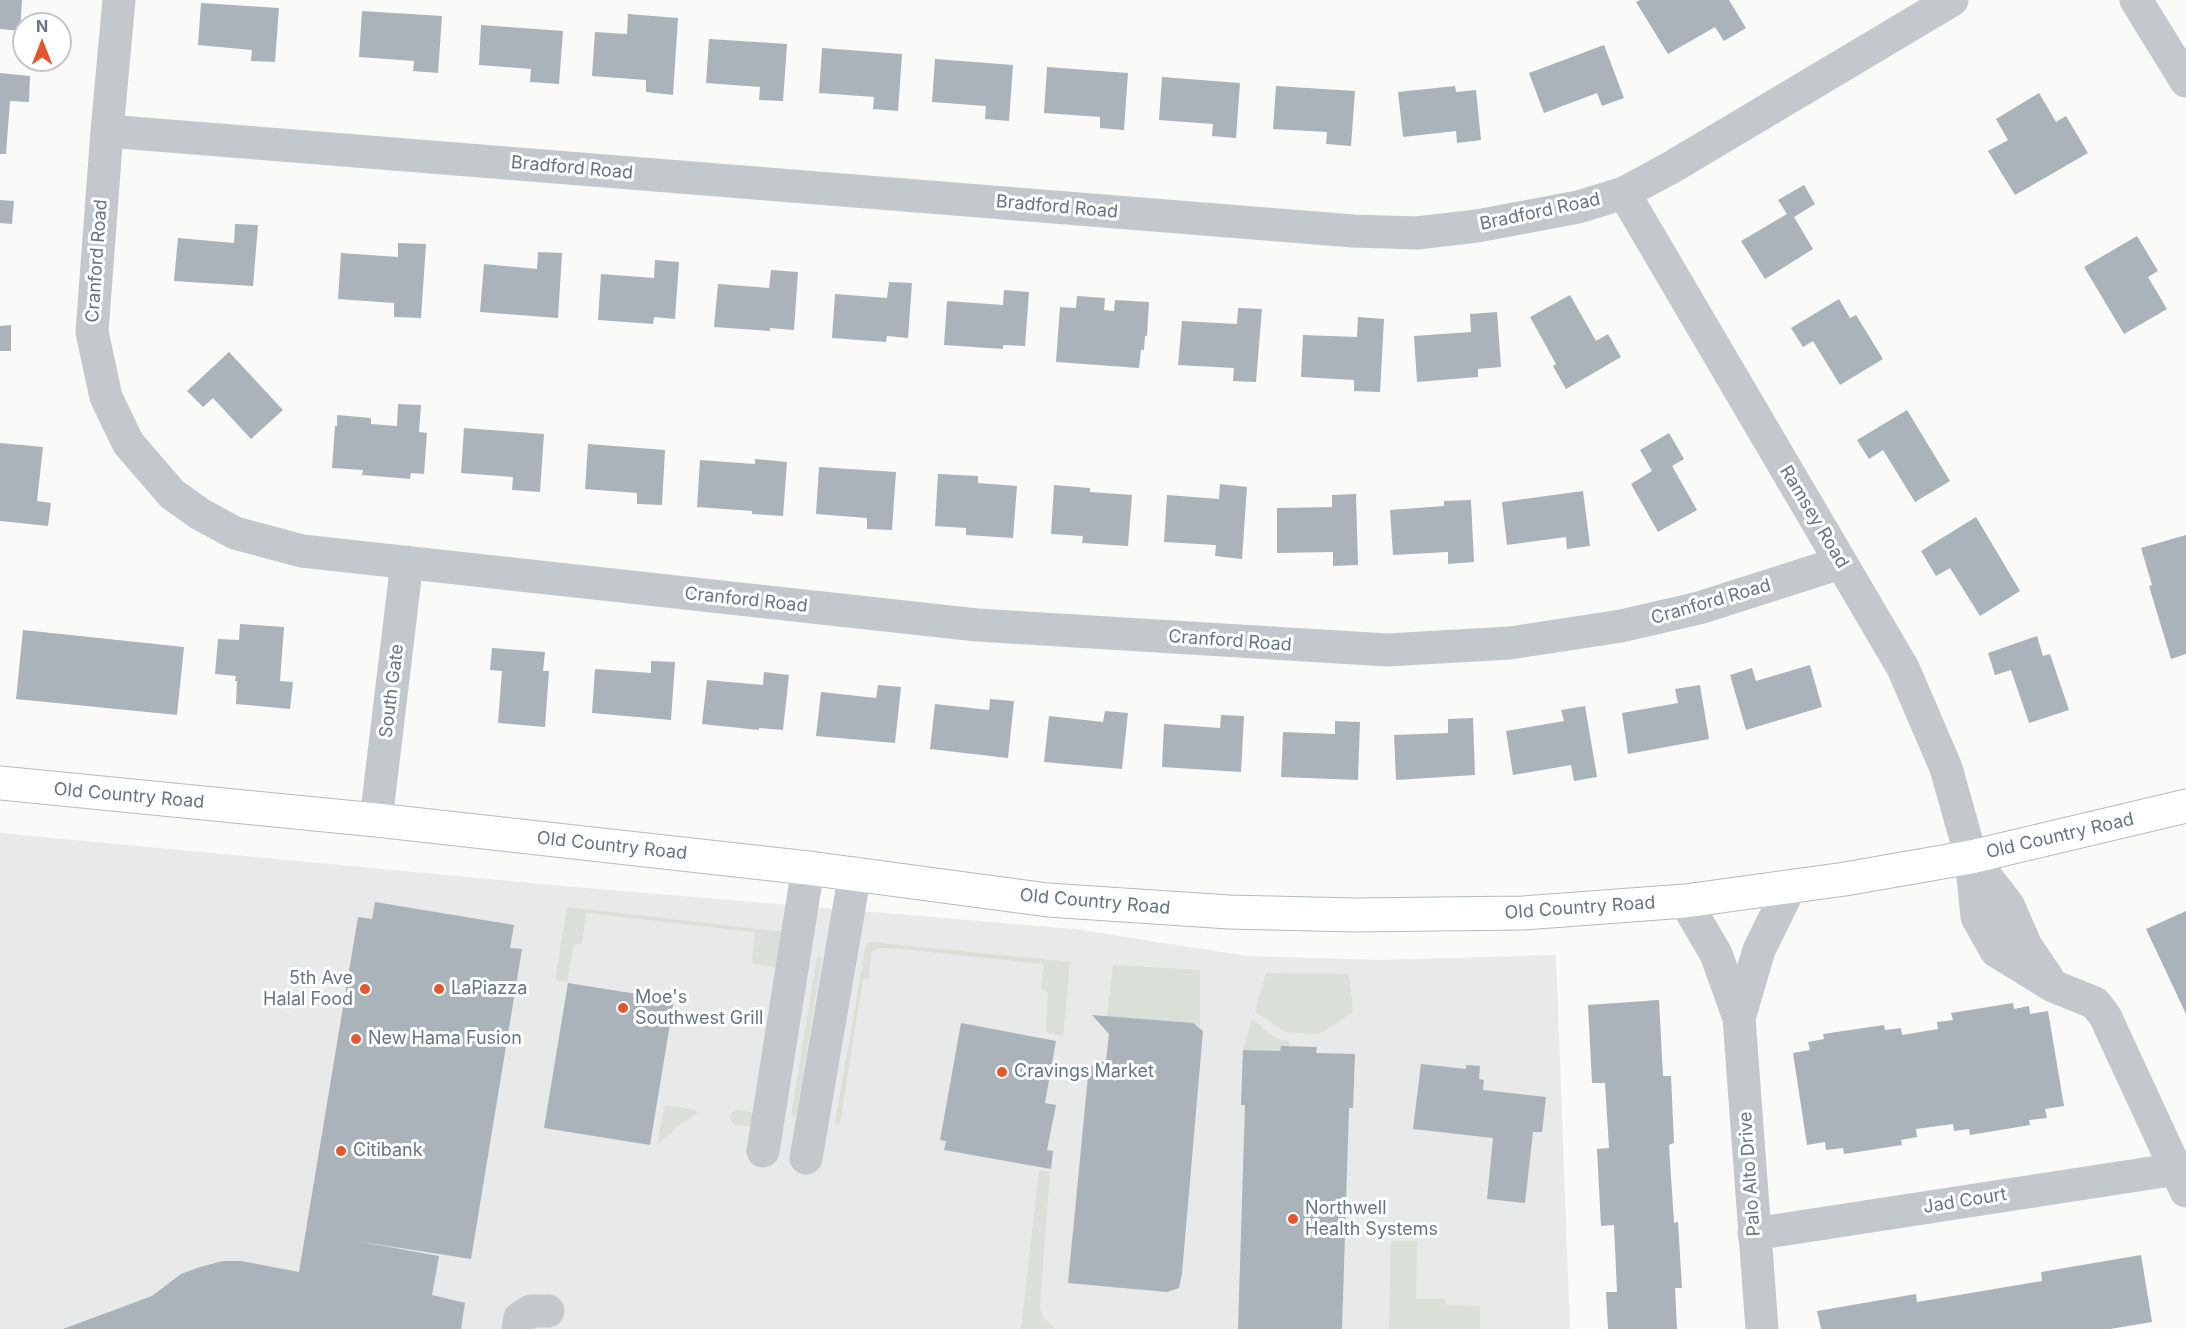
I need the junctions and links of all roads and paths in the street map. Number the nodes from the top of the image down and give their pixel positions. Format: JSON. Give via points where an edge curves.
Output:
{"nodes":[{"id":1,"x":119,"y":0,"type":"edge"},
{"id":2,"x":1952,"y":0,"type":"edge"},
{"id":3,"x":2136,"y":0,"type":"edge"},
{"id":4,"x":2186,"y":81,"type":"edge"},
{"id":5,"x":107,"y":131,"type":"junction"},
{"id":6,"x":1624,"y":193,"type":"junction"},
{"id":7,"x":407,"y":562,"type":"junction"},
{"id":8,"x":1840,"y":563,"type":"junction"},
{"id":9,"x":0,"y":783,"type":"edge"},
{"id":10,"x":2186,"y":806,"type":"edge"},
{"id":11,"x":376,"y":820,"type":"junction"},
{"id":12,"x":1971,"y":857,"type":"junction"},
{"id":13,"x":808,"y":868,"type":"junction"},
{"id":14,"x":855,"y":873,"type":"junction"},
{"id":15,"x":1790,"y":887,"type":"junction"},
{"id":16,"x":1685,"y":901,"type":"junction"},
{"id":17,"x":1739,"y":1018,"type":"junction"},
{"id":18,"x":763,"y":1151,"type":"dead end"},
{"id":19,"x":806,"y":1158,"type":"dead end"},
{"id":20,"x":2181,"y":1180,"type":"edge"},
{"id":21,"x":1754,"y":1234,"type":"junction"},
{"id":22,"x":548,"y":1311,"type":"dead end"},
{"id":23,"x":518,"y":1329,"type":"edge"},
{"id":24,"x":1762,"y":1329,"type":"edge"}],
"edges":[{"from":1,"to":5,"type":"street","name":"Cranford Road"},
{"from":2,"to":6,"type":"street","name":"Bradford Road"},
{"from":3,"to":4,"type":"street"},
{"from":5,"to":6,"type":"street","name":"Bradford Road","via":[[1353,231],[1416,232],[1477,226],[1578,207]]},
{"from":5,"to":7,"type":"street","name":"Cranford Road","via":[[92,332],[106,397],[128,443],[172,494],[235,533],[302,551]]},
{"from":6,"to":8,"type":"street","name":"Ramsey Road"},
{"from":7,"to":8,"type":"street","name":"Cranford Road","via":[[977,625],[1387,651],[1510,643],[1621,626],[1699,608]]},
{"from":7,"to":11,"type":"street","name":"South Gate"},
{"from":8,"to":12,"type":"street","name":"Ramsey Road","via":[[1903,668],[1946,768]]},
{"from":9,"to":11,"type":"main road","name":"Old Country Road"},
{"from":10,"to":12,"type":"main road","name":"Old Country Road"},
{"from":11,"to":13,"type":"main road","name":"Old Country Road"},
{"from":12,"to":15,"type":"main road","name":"Old Country Road"},
{"from":12,"to":20,"type":"street","name":"Ramsey Road","via":[[1977,917],[1996,951],[2053,986],[2095,1003],[2105,1016]]},
{"from":13,"to":14,"type":"main road","name":"Old Country Road"},
{"from":13,"to":18,"type":"street"},
{"from":14,"to":16,"type":"main road","name":"Old Country Road","via":[[1048,900],[1229,912],[1523,913]]},
{"from":14,"to":19,"type":"street"},
{"from":15,"to":16,"type":"main road","name":"Old Country Road"},
{"from":15,"to":17,"type":"street","name":"Palo Alto Drive","via":[[1759,950]]},
{"from":16,"to":17,"type":"street","name":"Palo Alto Drive","via":[[1716,954]]},
{"from":17,"to":21,"type":"street","name":"Palo Alto Drive"},
{"from":20,"to":21,"type":"street","name":"Jad Court"},
{"from":21,"to":24,"type":"street","name":"Palo Alto Drive"},
{"from":22,"to":23,"type":"street","via":[[531,1311],[520,1318]]}]}
